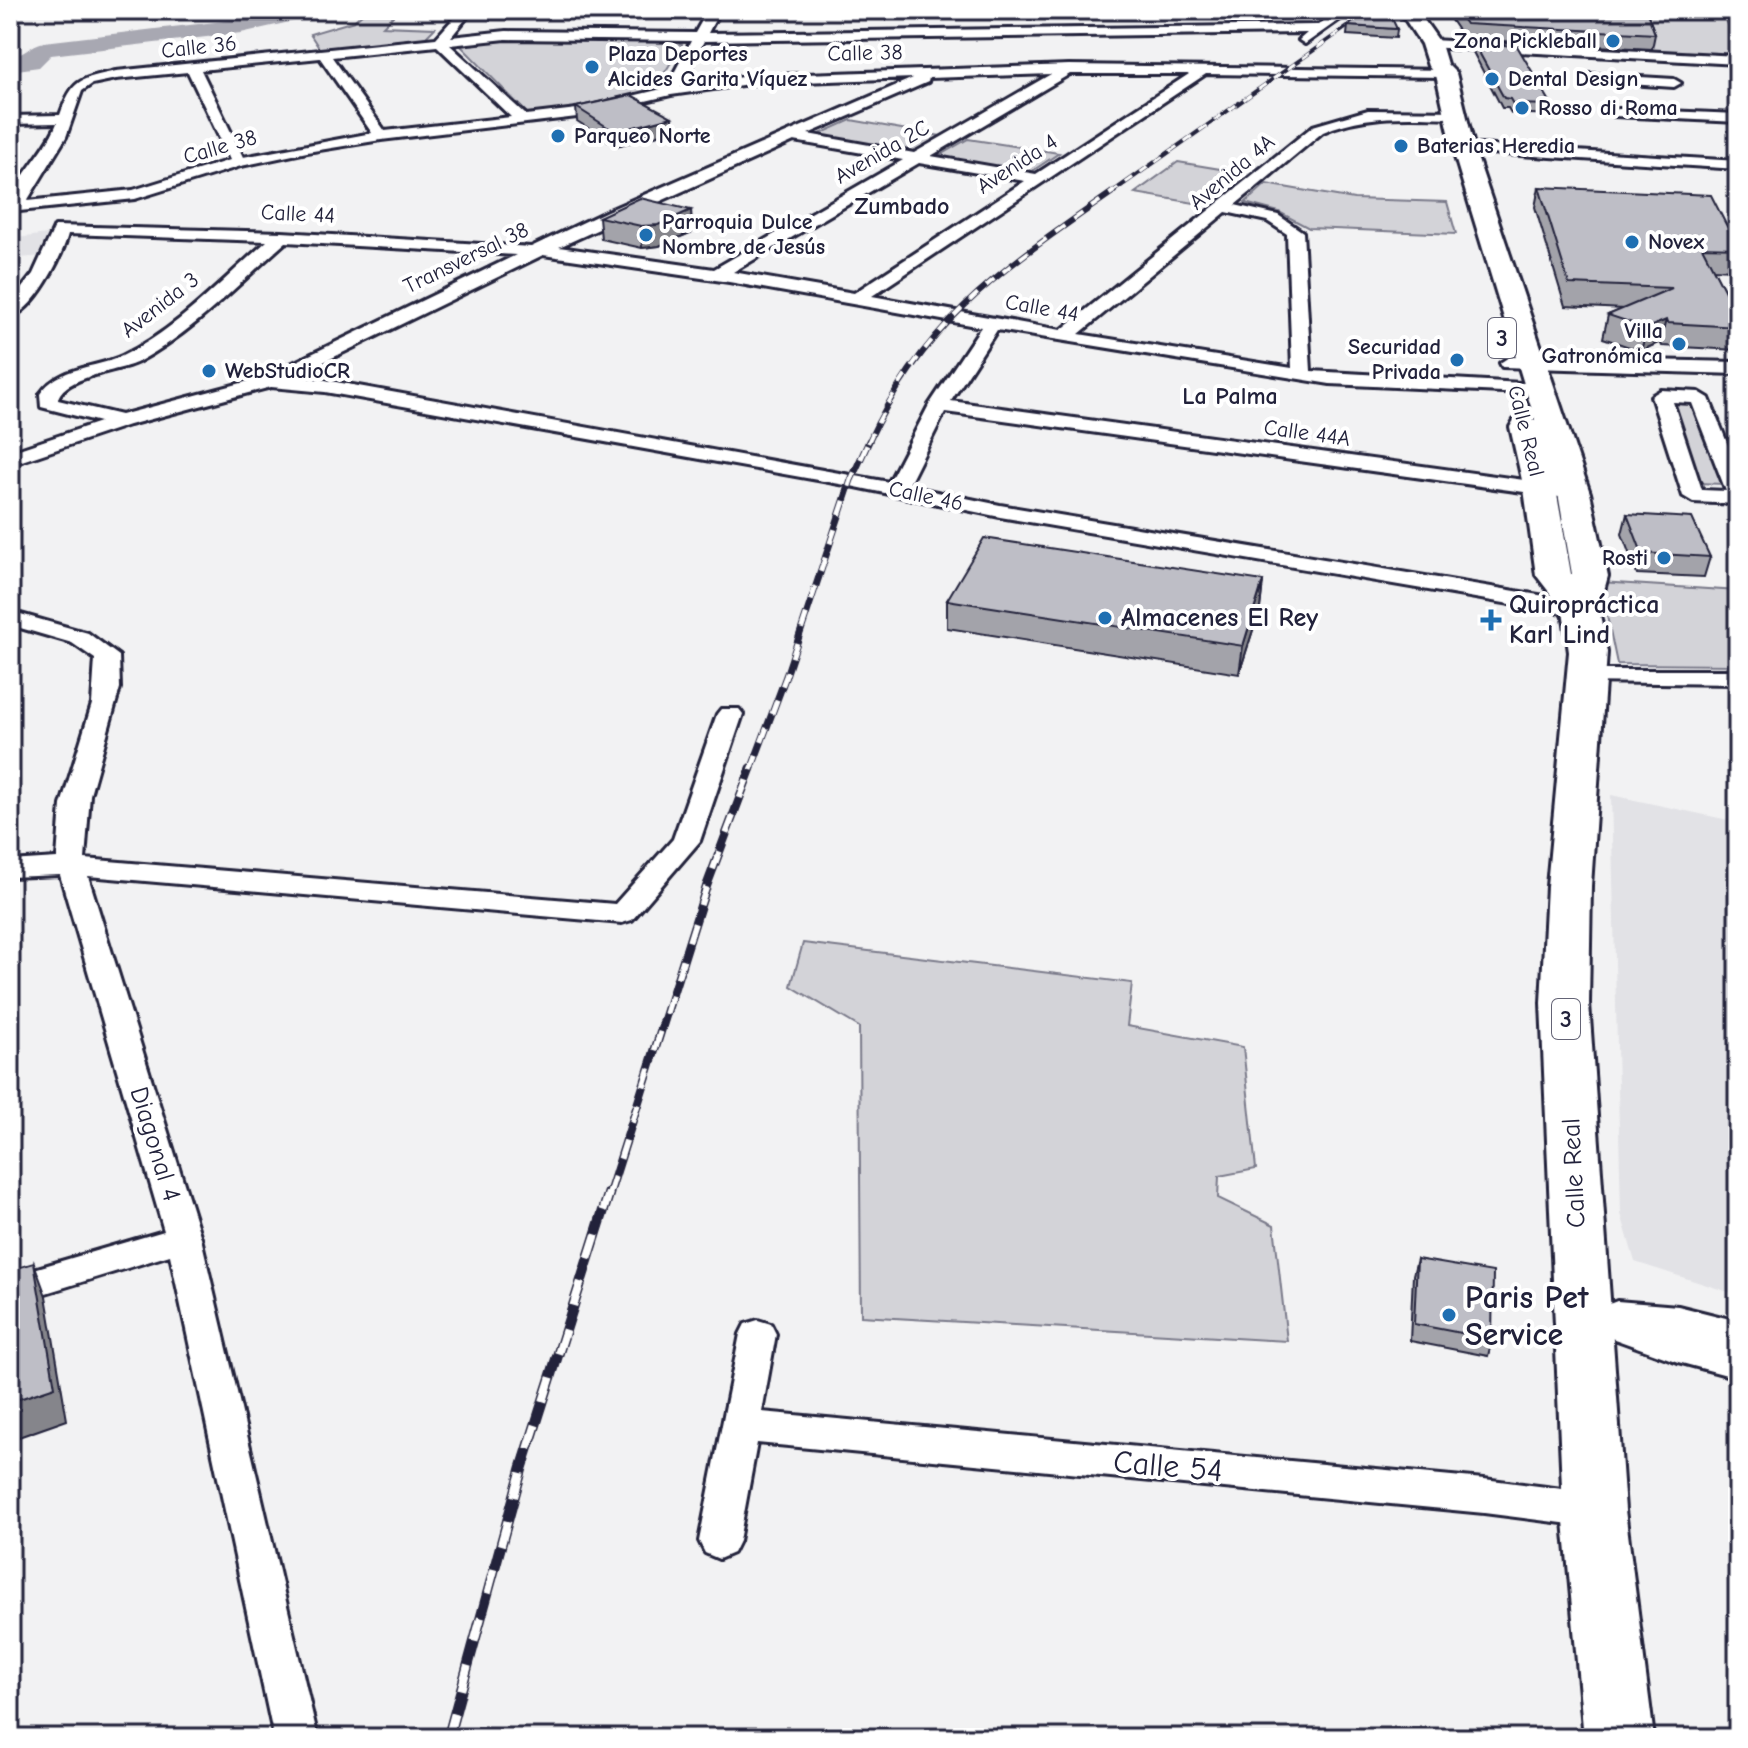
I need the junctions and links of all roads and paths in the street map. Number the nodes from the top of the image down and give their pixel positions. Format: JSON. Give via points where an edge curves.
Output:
{"nodes":[{"id":1,"x":467,"y":10,"type":"edge"},
{"id":2,"x":714,"y":10,"type":"edge"},
{"id":3,"x":1347,"y":10,"type":"edge"},
{"id":4,"x":1408,"y":10,"type":"edge"},
{"id":5,"x":576,"y":22,"type":"dead end"},
{"id":6,"x":1321,"y":29,"type":"junction"},
{"id":7,"x":566,"y":35,"type":"junction"},
{"id":8,"x":699,"y":37,"type":"junction"},
{"id":9,"x":985,"y":39,"type":"junction"},
{"id":10,"x":440,"y":42,"type":"junction"},
{"id":11,"x":1301,"y":43,"type":"dead end"},
{"id":12,"x":1581,"y":52,"type":"junction"},
{"id":13,"x":324,"y":54,"type":"junction"},
{"id":14,"x":1738,"y":60,"type":"edge"},
{"id":15,"x":1436,"y":64,"type":"junction"},
{"id":16,"x":193,"y":68,"type":"junction"},
{"id":17,"x":1069,"y":69,"type":"junction"},
{"id":18,"x":1204,"y":70,"type":"junction"},
{"id":19,"x":934,"y":74,"type":"junction"},
{"id":20,"x":1674,"y":83,"type":"dead end"},
{"id":21,"x":671,"y":91,"type":"junction"},
{"id":22,"x":1619,"y":113,"type":"dead end"},
{"id":23,"x":1450,"y":114,"type":"junction"},
{"id":24,"x":1738,"y":118,"type":"edge"},
{"id":25,"x":66,"y":119,"type":"junction"},
{"id":26,"x":10,"y":120,"type":"edge"},
{"id":27,"x":523,"y":120,"type":"junction"},
{"id":28,"x":381,"y":136,"type":"junction"},
{"id":29,"x":792,"y":136,"type":"junction"},
{"id":30,"x":1689,"y":141,"type":"dead end"},
{"id":31,"x":1464,"y":151,"type":"junction"},
{"id":32,"x":915,"y":158,"type":"junction"},
{"id":33,"x":238,"y":162,"type":"junction"},
{"id":34,"x":1706,"y":163,"type":"junction"},
{"id":35,"x":1738,"y":165,"type":"edge"},
{"id":36,"x":1038,"y":179,"type":"junction"},
{"id":37,"x":14,"y":207,"type":"edge"},
{"id":38,"x":1225,"y":207,"type":"junction"},
{"id":39,"x":61,"y":229,"type":"junction"},
{"id":40,"x":282,"y":237,"type":"junction"},
{"id":41,"x":535,"y":250,"type":"junction"},
{"id":42,"x":718,"y":274,"type":"junction"},
{"id":43,"x":858,"y":298,"type":"junction"},
{"id":44,"x":10,"y":312,"type":"edge"},
{"id":45,"x":992,"y":324,"type":"junction"},
{"id":46,"x":1064,"y":337,"type":"junction"},
{"id":47,"x":1738,"y":368,"type":"edge"},
{"id":48,"x":1302,"y":375,"type":"junction"},
{"id":49,"x":1525,"y":376,"type":"junction"},
{"id":50,"x":271,"y":381,"type":"junction"},
{"id":51,"x":939,"y":405,"type":"junction"},
{"id":52,"x":122,"y":421,"type":"junction"},
{"id":53,"x":10,"y":459,"type":"edge"},
{"id":54,"x":1540,"y":489,"type":"junction"},
{"id":55,"x":895,"y":490,"type":"junction"},
{"id":56,"x":1574,"y":493,"type":"junction"},
{"id":57,"x":1738,"y":497,"type":"edge"},
{"id":58,"x":1581,"y":609,"type":"junction"},
{"id":59,"x":10,"y":618,"type":"edge"},
{"id":60,"x":1587,"y":677,"type":"junction"},
{"id":61,"x":1738,"y":677,"type":"edge"},
{"id":62,"x":730,"y":714,"type":"dead end"},
{"id":63,"x":71,"y":866,"type":"junction"},
{"id":64,"x":10,"y":869,"type":"edge"},
{"id":65,"x":184,"y":1238,"type":"junction"},
{"id":66,"x":10,"y":1290,"type":"edge"},
{"id":67,"x":1583,"y":1313,"type":"junction"},
{"id":68,"x":758,"y":1334,"type":"dead end"},
{"id":69,"x":1738,"y":1335,"type":"edge"},
{"id":70,"x":1738,"y":1363,"type":"edge"},
{"id":71,"x":741,"y":1426,"type":"junction"},
{"id":72,"x":1594,"y":1510,"type":"junction"},
{"id":73,"x":719,"y":1541,"type":"dead end"},
{"id":74,"x":296,"y":1738,"type":"edge"},
{"id":75,"x":1619,"y":1738,"type":"edge"}],
"edges":[{"from":1,"to":10,"type":"street"},
{"from":2,"to":8,"type":"street"},
{"from":3,"to":6,"type":"street"},
{"from":4,"to":15,"type":"main road","name":"Calle Real","number":"3"},
{"from":5,"to":7,"type":"street"},
{"from":6,"to":9,"type":"street","name":"Calle 36","via":[[1112,26]]},
{"from":6,"to":11,"type":"street"},
{"from":7,"to":8,"type":"street","name":"Calle 36"},
{"from":7,"to":10,"type":"street","name":"Calle 36"},
{"from":8,"to":9,"type":"street","name":"Calle 36","via":[[852,29]]},
{"from":8,"to":21,"type":"street"},
{"from":9,"to":19,"type":"street","name":"Transversal 38"},
{"from":10,"to":13,"type":"street","name":"Calle 36"},
{"from":10,"to":27,"type":"street"},
{"from":12,"to":14,"type":"street","name":"Calle 38"},
{"from":12,"to":15,"type":"street","name":"Calle 38"},
{"from":12,"to":20,"type":"street","via":[[1590,82]]},
{"from":13,"to":16,"type":"street","name":"Calle 36"},
{"from":13,"to":28,"type":"street"},
{"from":15,"to":18,"type":"street","name":"Calle 38"},
{"from":15,"to":23,"type":"main road","name":"Calle Real","number":"3"},
{"from":16,"to":25,"type":"street","name":"Calle 36","via":[[88,81],[76,89]]},
{"from":16,"to":33,"type":"street"},
{"from":17,"to":18,"type":"street","name":"Calle 38"},
{"from":17,"to":19,"type":"street","name":"Calle 38"},
{"from":17,"to":32,"type":"street","name":"Avenida 2C"},
{"from":18,"to":36,"type":"street","name":"Avenida 4"},
{"from":19,"to":21,"type":"street","name":"Calle 38","via":[[765,79]]},
{"from":19,"to":29,"type":"street","name":"Transversal 38"},
{"from":21,"to":27,"type":"street","name":"Calle 38"},
{"from":22,"to":24,"type":"street"},
{"from":23,"to":31,"type":"main road","name":"Calle Real","number":"3"},
{"from":23,"to":38,"type":"street","name":"Avenida 4A","via":[[1363,116],[1328,124]]},
{"from":23,"to":49,"type":"main road","name":"Calle Real","number":"3"},
{"from":25,"to":26,"type":"street"},
{"from":25,"to":37,"type":"street","via":[[33,166]]},
{"from":27,"to":28,"type":"street","name":"Calle 38"},
{"from":28,"to":33,"type":"street","name":"Calle 38"},
{"from":29,"to":32,"type":"street"},
{"from":29,"to":41,"type":"street","name":"Transversal 38"},
{"from":30,"to":34,"type":"street"},
{"from":31,"to":34,"type":"street"},
{"from":31,"to":49,"type":"main road","name":"Calle Real","number":"3"},
{"from":32,"to":36,"type":"street"},
{"from":32,"to":42,"type":"street","name":"Avenida 2C"},
{"from":33,"to":37,"type":"street","name":"Calle 38","via":[[135,194]]},
{"from":34,"to":35,"type":"street"},
{"from":36,"to":43,"type":"street","name":"Avenida 4"},
{"from":37,"to":39,"type":"street","via":[[41,214]]},
{"from":38,"to":46,"type":"street","name":"Avenida 4A"},
{"from":38,"to":48,"type":"street","via":[[1272,218],[1295,232]]},
{"from":39,"to":40,"type":"street","name":"Calle 44"},
{"from":39,"to":44,"type":"street","via":[[27,299]]},
{"from":40,"to":41,"type":"street","name":"Calle 44"},
{"from":40,"to":52,"type":"street","name":"Avenida 3","via":[[129,359],[65,380],[51,387],[47,396],[48,403]]},
{"from":41,"to":42,"type":"street","name":"Calle 44"},
{"from":41,"to":50,"type":"street","name":"Transversal 38"},
{"from":42,"to":43,"type":"street","name":"Calle 44"},
{"from":43,"to":45,"type":"street","name":"Calle 44"},
{"from":45,"to":46,"type":"street","name":"Calle 44"},
{"from":45,"to":51,"type":"street"},
{"from":46,"to":48,"type":"street","name":"Calle 44"},
{"from":47,"to":49,"type":"street","name":"Calle 44"},
{"from":48,"to":49,"type":"street","name":"Calle 44"},
{"from":49,"to":54,"type":"main road","name":"Calle Real","number":"3"},
{"from":49,"to":56,"type":"main road","name":"Calle Real","number":"3"},
{"from":50,"to":52,"type":"street","name":"Transversal 38"},
{"from":50,"to":55,"type":"street","name":"Calle 46","via":[[338,388]]},
{"from":51,"to":54,"type":"street","name":"Calle 44A"},
{"from":51,"to":55,"type":"street"},
{"from":52,"to":53,"type":"street","name":"Transversal 38"},
{"from":54,"to":56,"type":"street","name":"Calle 44A"},
{"from":54,"to":58,"type":"main road","name":"Calle Real","number":"3","via":[[1554,575]]},
{"from":55,"to":58,"type":"street","name":"Calle 46"},
{"from":56,"to":58,"type":"main road","name":"Calle Real","number":"3","via":[[1590,576]]},
{"from":57,"to":57,"type":"street","via":[[1693,496],[1661,396],[1699,398]]},
{"from":58,"to":60,"type":"main road","name":"Calle Real","number":"3"},
{"from":59,"to":63,"type":"street","name":"Diagonal 4","via":[[80,638],[107,656],[109,681],[71,826]]},
{"from":60,"to":61,"type":"street"},
{"from":60,"to":67,"type":"main road","name":"Calle Real","number":"3","via":[[1565,1003]]},
{"from":62,"to":63,"type":"street","via":[[686,841],[622,914]]},
{"from":63,"to":64,"type":"street"},
{"from":63,"to":65,"type":"street","name":"Diagonal 4"},
{"from":65,"to":66,"type":"street"},
{"from":65,"to":74,"type":"street","name":"Diagonal 4"},
{"from":67,"to":69,"type":"street","via":[[1678,1320]]},
{"from":67,"to":70,"type":"street"},
{"from":67,"to":72,"type":"main road","name":"Calle Real","number":"3"},
{"from":68,"to":71,"type":"street"},
{"from":71,"to":72,"type":"street","name":"Calle 54"},
{"from":71,"to":73,"type":"street"},
{"from":72,"to":75,"type":"main road","name":"Calle Real","number":"3"}]}
